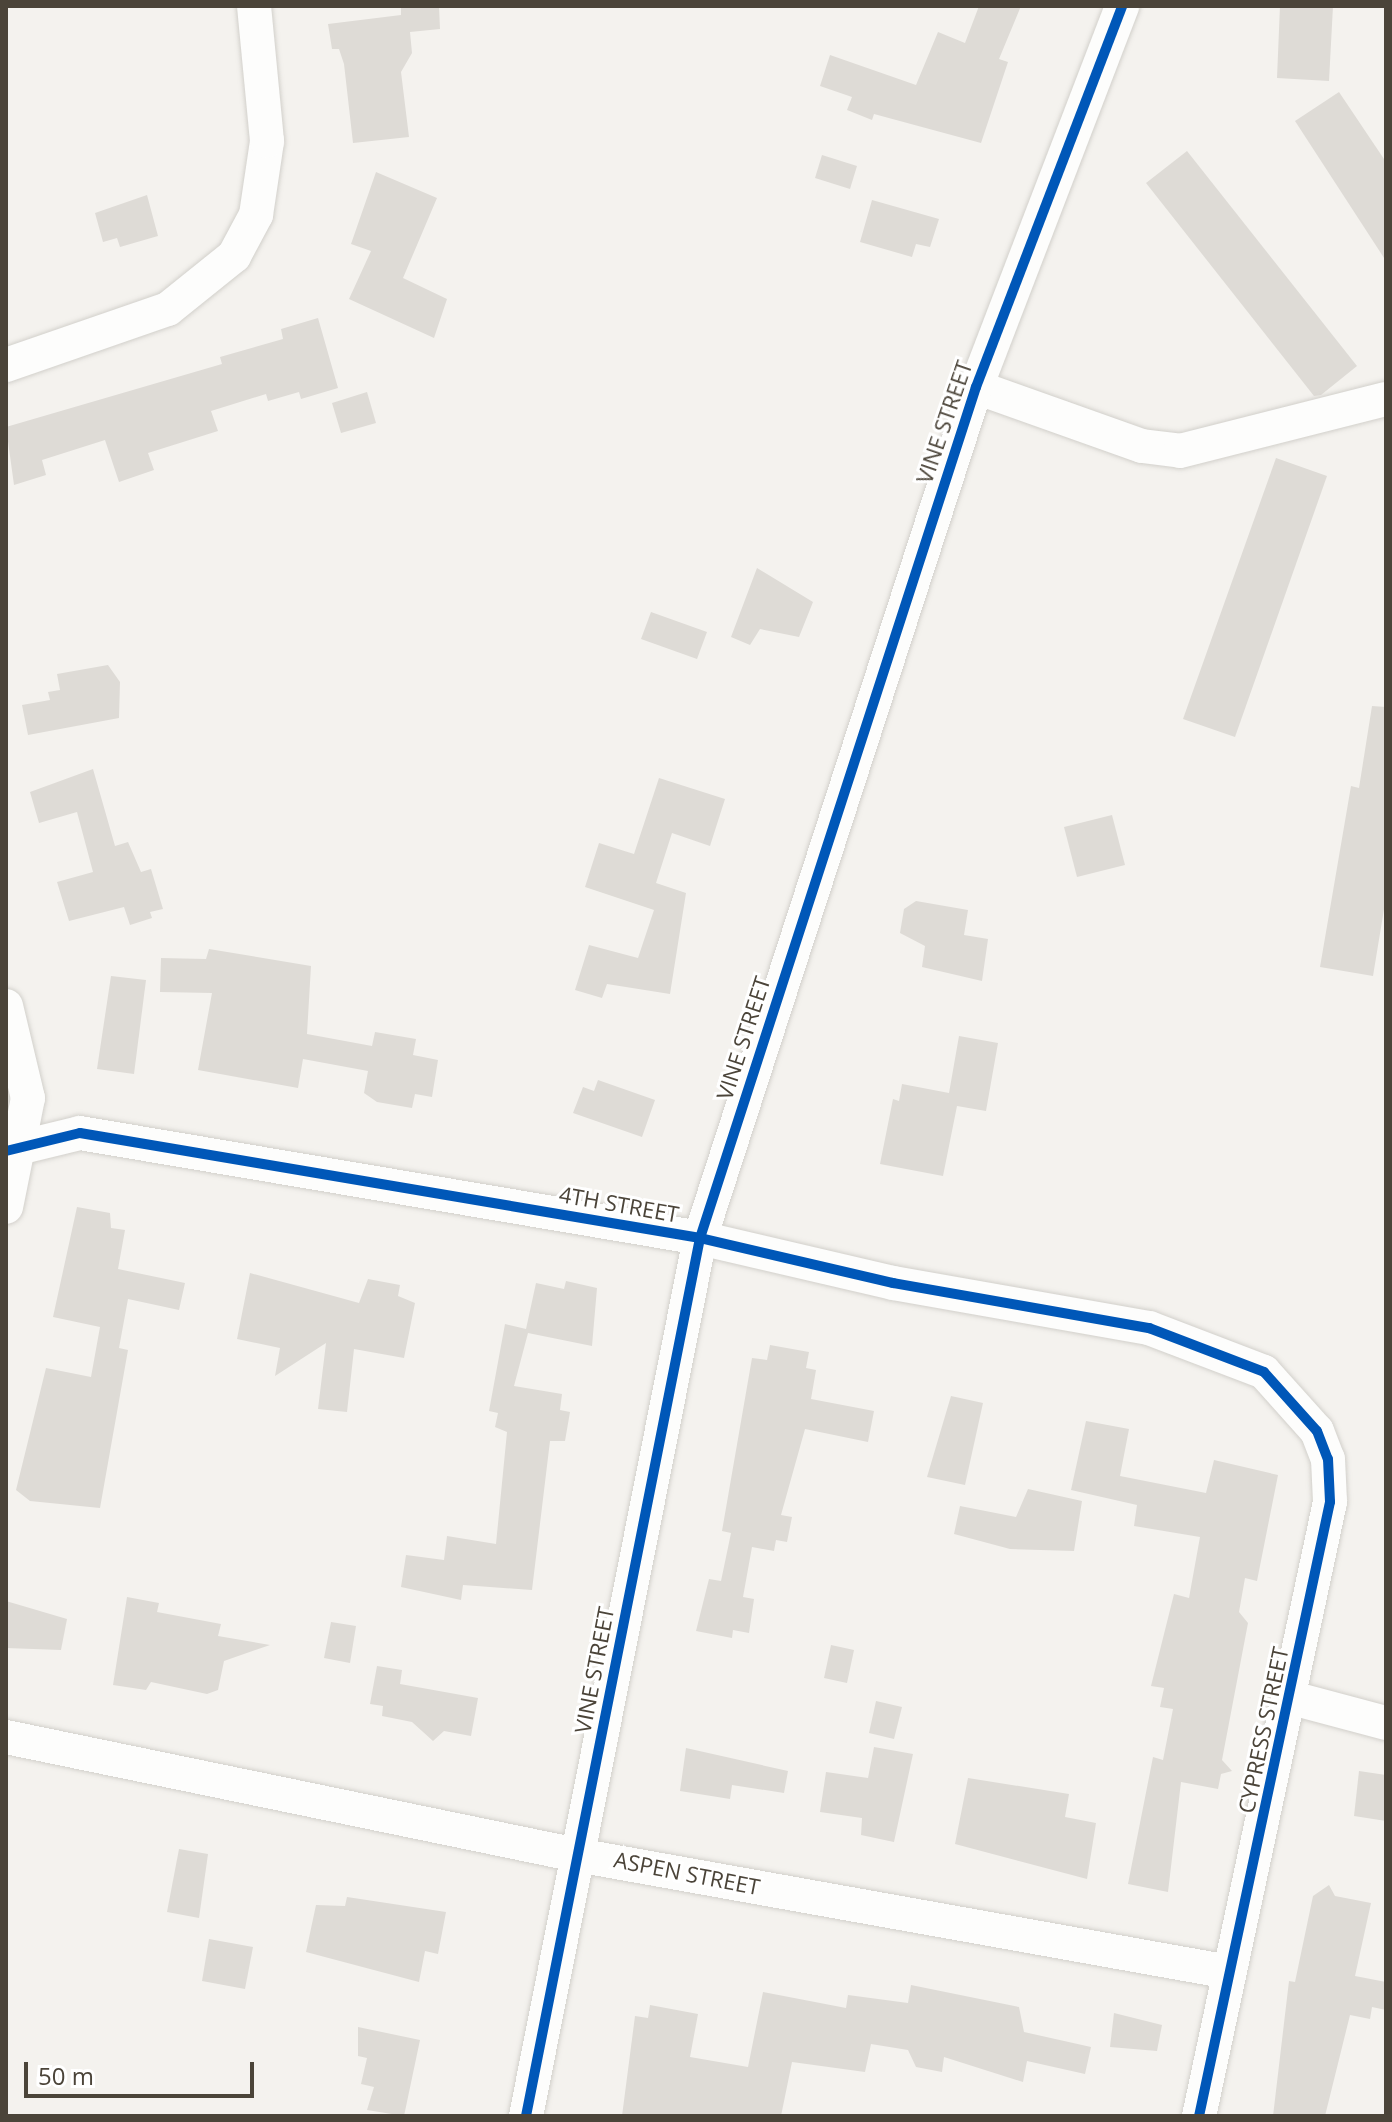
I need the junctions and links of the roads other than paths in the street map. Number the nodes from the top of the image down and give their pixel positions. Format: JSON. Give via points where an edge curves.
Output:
{"nodes":[{"id":1,"x":254,"y":6,"type":"edge"},
{"id":2,"x":1122,"y":6,"type":"edge"},
{"id":3,"x":6,"y":365,"type":"edge"},
{"id":4,"x":976,"y":387,"type":"junction"},
{"id":5,"x":1386,"y":399,"type":"edge"},
{"id":6,"x":6,"y":1006,"type":"edge"},
{"id":7,"x":12,"y":1150,"type":"edge"},
{"id":8,"x":6,"y":1207,"type":"edge"},
{"id":9,"x":700,"y":1238,"type":"junction"},
{"id":10,"x":1264,"y":1372,"type":"joint"},
{"id":11,"x":1292,"y":1698,"type":"junction"},
{"id":12,"x":1386,"y":1723,"type":"edge"},
{"id":13,"x":6,"y":1737,"type":"edge"},
{"id":14,"x":577,"y":1855,"type":"junction"},
{"id":15,"x":1229,"y":1972,"type":"junction"},
{"id":16,"x":526,"y":2116,"type":"edge"},
{"id":17,"x":1199,"y":2116,"type":"edge"}],
"edges":[{"from":1,"to":3,"type":"street","via":[[267,141],[256,215],[234,256],[168,309]]},
{"from":2,"to":4,"type":"street","name":"VINE STREET"},
{"from":4,"to":5,"type":"street","via":[[1142,446],[1180,451]]},
{"from":4,"to":9,"type":"street","name":"VINE STREET"},
{"from":6,"to":7,"type":"street","via":[[28,1098]]},
{"from":7,"to":8,"type":"street"},
{"from":7,"to":9,"type":"street","name":"4TH STREET","via":[[80,1133]]},
{"from":9,"to":10,"type":"street","name":"4TH STREET","via":[[893,1283],[1149,1328]]},
{"from":9,"to":14,"type":"street","name":"VINE STREET"},
{"from":10,"to":11,"type":"street","name":"CYPRESS STREET","via":[[1294,1399],[1328,1459],[1330,1502]]},
{"from":11,"to":12,"type":"street"},
{"from":11,"to":15,"type":"street","name":"CYPRESS STREET"},
{"from":13,"to":14,"type":"street","name":"ASPEN STREET"},
{"from":14,"to":15,"type":"street","name":"ASPEN STREET"},
{"from":14,"to":16,"type":"street","name":"VINE STREET"},
{"from":15,"to":17,"type":"street","name":"CYPRESS STREET"}]}
